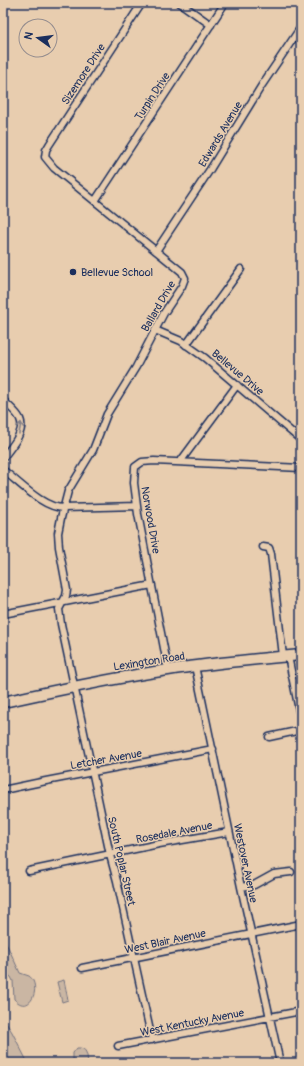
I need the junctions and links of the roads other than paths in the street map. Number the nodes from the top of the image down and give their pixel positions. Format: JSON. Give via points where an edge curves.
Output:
{"nodes":[{"id":1,"x":142,"y":3,"type":"edge"},
{"id":2,"x":180,"y":3,"type":"edge"},
{"id":3,"x":225,"y":3,"type":"edge"},
{"id":4,"x":211,"y":25,"type":"junction"},
{"id":5,"x":301,"y":27,"type":"edge"},
{"id":6,"x":45,"y":157,"type":"joint"},
{"id":7,"x":95,"y":201,"type":"junction"},
{"id":8,"x":156,"y":251,"type":"junction"},
{"id":9,"x":240,"y":269,"type":"dead end"},
{"id":10,"x":155,"y":330,"type":"junction"},
{"id":11,"x":186,"y":345,"type":"junction"},
{"id":12,"x":237,"y":384,"type":"junction"},
{"id":13,"x":3,"y":400,"type":"edge"},
{"id":14,"x":301,"y":440,"type":"edge"},
{"id":15,"x":3,"y":458,"type":"edge"},
{"id":16,"x":180,"y":462,"type":"junction"},
{"id":17,"x":301,"y":468,"type":"edge"},
{"id":18,"x":3,"y":470,"type":"edge"},
{"id":19,"x":137,"y":506,"type":"junction"},
{"id":20,"x":64,"y":508,"type":"junction"},
{"id":21,"x":263,"y":547,"type":"dead end"},
{"id":22,"x":152,"y":585,"type":"junction"},
{"id":23,"x":62,"y":603,"type":"junction"},
{"id":24,"x":3,"y":614,"type":"edge"},
{"id":25,"x":301,"y":654,"type":"edge"},
{"id":26,"x":285,"y":656,"type":"junction"},
{"id":27,"x":195,"y":666,"type":"junction"},
{"id":28,"x":168,"y":670,"type":"junction"},
{"id":29,"x":74,"y":687,"type":"junction"},
{"id":30,"x":3,"y":702,"type":"edge"},
{"id":31,"x":301,"y":720,"type":"edge"},
{"id":32,"x":301,"y":730,"type":"edge"},
{"id":33,"x":269,"y":737,"type":"dead end"},
{"id":34,"x":213,"y":749,"type":"junction"},
{"id":35,"x":93,"y":772,"type":"junction"},
{"id":36,"x":3,"y":790,"type":"edge"},
{"id":37,"x":229,"y":832,"type":"junction"},
{"id":38,"x":110,"y":855,"type":"junction"},
{"id":39,"x":29,"y":871,"type":"dead end"},
{"id":40,"x":291,"y":872,"type":"dead end"},
{"id":41,"x":241,"y":887,"type":"junction"},
{"id":42,"x":301,"y":924,"type":"edge"},
{"id":43,"x":251,"y":934,"type":"junction"},
{"id":44,"x":134,"y":958,"type":"junction"},
{"id":45,"x":82,"y":968,"type":"dead end"},
{"id":46,"x":301,"y":1011,"type":"edge"},
{"id":47,"x":269,"y":1016,"type":"junction"},
{"id":48,"x":152,"y":1040,"type":"junction"},
{"id":49,"x":118,"y":1046,"type":"dead end"},
{"id":50,"x":280,"y":1063,"type":"edge"}],
"edges":[{"from":1,"to":6,"type":"street","name":"Sizemore Drive","via":[[49,145]]},
{"from":2,"to":4,"type":"street"},
{"from":3,"to":4,"type":"street","name":"Turpin Drive"},
{"from":4,"to":7,"type":"street","name":"Turpin Drive"},
{"from":5,"to":8,"type":"street","name":"Edwards Avenue"},
{"from":6,"to":7,"type":"street","name":"Ballard Drive","via":[[54,168]]},
{"from":7,"to":8,"type":"street","name":"Ballard Drive"},
{"from":8,"to":10,"type":"street","name":"Ballard Drive","via":[[182,272],[184,278],[182,286]]},
{"from":9,"to":11,"type":"street"},
{"from":10,"to":11,"type":"street","name":"Bellevue Drive"},
{"from":10,"to":20,"type":"street","name":"Ballard Drive","via":[[107,414],[93,450],[69,487]]},
{"from":11,"to":12,"type":"street","name":"Bellevue Drive"},
{"from":12,"to":14,"type":"street","name":"Bellevue Drive"},
{"from":12,"to":16,"type":"street"},
{"from":15,"to":13,"type":"street","one_way":true,"via":[[18,436],[22,424]]},
{"from":16,"to":17,"type":"street","name":"Norwood Drive"},
{"from":16,"to":19,"type":"street","name":"Norwood Drive","via":[[146,461],[137,465],[134,472]]},
{"from":18,"to":20,"type":"street","via":[[49,505]]},
{"from":19,"to":20,"type":"street"},
{"from":19,"to":22,"type":"street","name":"Norwood Drive"},
{"from":20,"to":23,"type":"street","name":"Ballard Drive","via":[[58,533],[67,590]]},
{"from":21,"to":26,"type":"street","via":[[269,548],[271,554]]},
{"from":22,"to":23,"type":"street"},
{"from":22,"to":28,"type":"street","name":"Norwood Drive"},
{"from":23,"to":24,"type":"street"},
{"from":23,"to":29,"type":"street","name":"South Poplar Street","via":[[59,612]]},
{"from":25,"to":26,"type":"main road","name":"Lexington Road"},
{"from":26,"to":27,"type":"main road","name":"Lexington Road"},
{"from":26,"to":31,"type":"street"},
{"from":27,"to":28,"type":"main road","name":"Lexington Road"},
{"from":27,"to":34,"type":"street","name":"Westover Avenue"},
{"from":28,"to":29,"type":"main road","name":"Lexington Road"},
{"from":29,"to":30,"type":"main road","name":"Lexington Road"},
{"from":29,"to":35,"type":"street","name":"South Poplar Street"},
{"from":32,"to":33,"type":"street"},
{"from":34,"to":35,"type":"street","name":"Letcher Avenue"},
{"from":34,"to":37,"type":"street","name":"Westover Avenue"},
{"from":35,"to":36,"type":"street","name":"Letcher Avenue"},
{"from":35,"to":38,"type":"street","name":"South Poplar Street"},
{"from":37,"to":38,"type":"street","name":"Rosedale Avenue"},
{"from":37,"to":41,"type":"street","name":"Westover Avenue"},
{"from":38,"to":39,"type":"street","name":"Rosedale Avenue"},
{"from":38,"to":44,"type":"street","name":"South Poplar Street"},
{"from":40,"to":41,"type":"street","via":[[274,874],[254,885]]},
{"from":41,"to":43,"type":"street","name":"Westover Avenue"},
{"from":42,"to":43,"type":"street","name":"West Blair Avenue"},
{"from":43,"to":44,"type":"street","name":"West Blair Avenue"},
{"from":43,"to":47,"type":"street","name":"Westover Avenue"},
{"from":44,"to":45,"type":"street","name":"West Blair Avenue"},
{"from":44,"to":48,"type":"street","name":"South Poplar Street"},
{"from":46,"to":47,"type":"street","name":"West Kentucky Avenue"},
{"from":47,"to":48,"type":"street","name":"West Kentucky Avenue"},
{"from":47,"to":50,"type":"street","name":"Westover Avenue"},
{"from":48,"to":49,"type":"street","name":"West Kentucky Avenue"}]}
